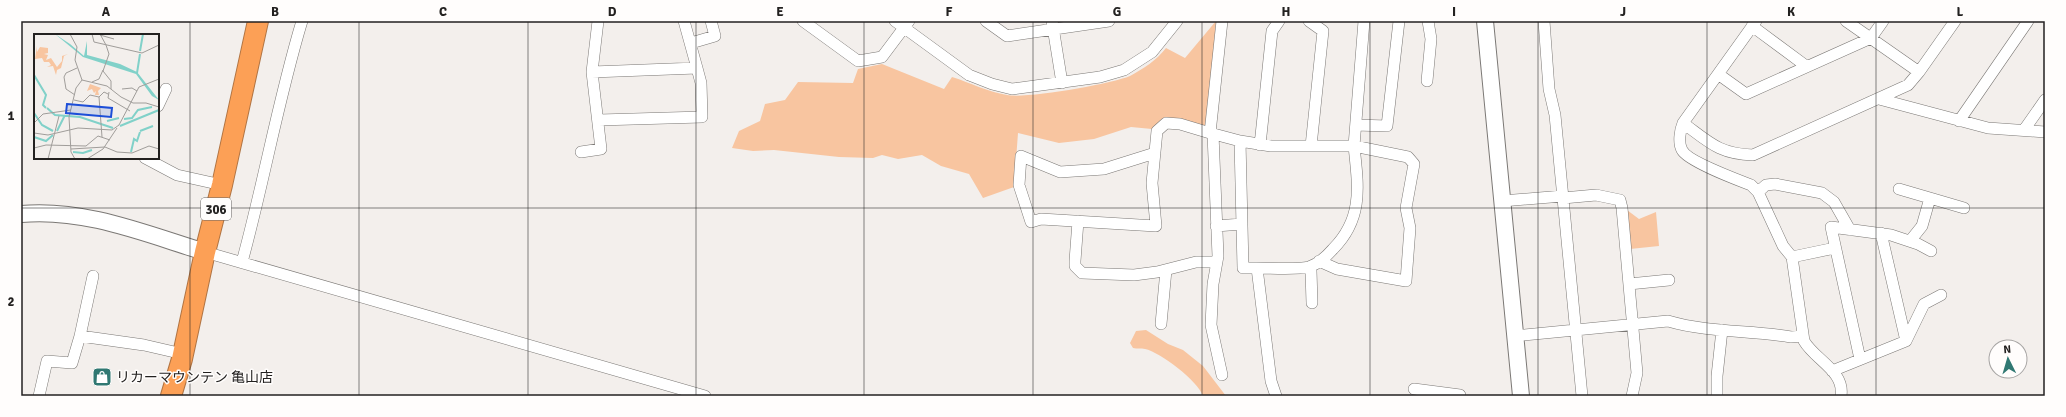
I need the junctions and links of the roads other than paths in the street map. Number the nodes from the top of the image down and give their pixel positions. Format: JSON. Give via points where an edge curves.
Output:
{"nodes":[{"id":1,"x":258,"y":21,"type":"edge"},
{"id":2,"x":302,"y":21,"type":"edge"},
{"id":3,"x":598,"y":21,"type":"edge"},
{"id":4,"x":684,"y":21,"type":"edge"},
{"id":5,"x":711,"y":21,"type":"edge"},
{"id":6,"x":803,"y":21,"type":"edge"},
{"id":7,"x":986,"y":21,"type":"edge"},
{"id":8,"x":1109,"y":21,"type":"edge"},
{"id":9,"x":1177,"y":21,"type":"edge"},
{"id":10,"x":1222,"y":21,"type":"edge"},
{"id":11,"x":1279,"y":21,"type":"edge"},
{"id":12,"x":1309,"y":21,"type":"edge"},
{"id":13,"x":1364,"y":21,"type":"edge"},
{"id":14,"x":1399,"y":21,"type":"edge"},
{"id":15,"x":1428,"y":21,"type":"edge"},
{"id":16,"x":1486,"y":21,"type":"edge"},
{"id":17,"x":1544,"y":21,"type":"edge"},
{"id":18,"x":1846,"y":21,"type":"edge"},
{"id":19,"x":1883,"y":21,"type":"edge"},
{"id":20,"x":1955,"y":21,"type":"edge"},
{"id":21,"x":2028,"y":21,"type":"edge"},
{"id":22,"x":902,"y":23,"type":"edge"},
{"id":23,"x":1754,"y":23,"type":"edge"},
{"id":24,"x":1053,"y":25,"type":"edge"},
{"id":25,"x":1871,"y":38,"type":"junction"},
{"id":26,"x":691,"y":43,"type":"junction"},
{"id":27,"x":1806,"y":66,"type":"junction"},
{"id":28,"x":697,"y":68,"type":"junction"},
{"id":29,"x":592,"y":72,"type":"junction"},
{"id":30,"x":1919,"y":72,"type":"junction"},
{"id":31,"x":1718,"y":74,"type":"junction"},
{"id":32,"x":1427,"y":81,"type":"dead end"},
{"id":33,"x":1062,"y":83,"type":"junction"},
{"id":34,"x":166,"y":89,"type":"dead end"},
{"id":35,"x":1879,"y":99,"type":"junction"},
{"id":36,"x":2045,"y":100,"type":"edge"},
{"id":37,"x":159,"y":104,"type":"edge"},
{"id":38,"x":599,"y":120,"type":"junction"},
{"id":39,"x":1959,"y":121,"type":"junction"},
{"id":40,"x":1683,"y":122,"type":"junction"},
{"id":41,"x":1356,"y":125,"type":"junction"},
{"id":42,"x":2024,"y":130,"type":"junction"},
{"id":43,"x":2045,"y":132,"type":"edge"},
{"id":44,"x":1211,"y":134,"type":"junction"},
{"id":45,"x":1240,"y":142,"type":"junction"},
{"id":46,"x":1260,"y":145,"type":"junction"},
{"id":47,"x":1312,"y":146,"type":"junction"},
{"id":48,"x":1354,"y":146,"type":"junction"},
{"id":49,"x":581,"y":152,"type":"dead end"},
{"id":50,"x":1155,"y":152,"type":"junction"},
{"id":51,"x":147,"y":159,"type":"edge"},
{"id":52,"x":222,"y":185,"type":"junction"},
{"id":53,"x":1899,"y":189,"type":"dead end"},
{"id":54,"x":1758,"y":192,"type":"junction"},
{"id":55,"x":1563,"y":197,"type":"junction"},
{"id":56,"x":1930,"y":198,"type":"junction"},
{"id":57,"x":1502,"y":201,"type":"junction"},
{"id":58,"x":1964,"y":208,"type":"dead end"},
{"id":59,"x":21,"y":214,"type":"edge"},
{"id":60,"x":1078,"y":222,"type":"junction"},
{"id":61,"x":1242,"y":224,"type":"junction"},
{"id":62,"x":1216,"y":226,"type":"junction"},
{"id":63,"x":1850,"y":230,"type":"junction"},
{"id":64,"x":1881,"y":233,"type":"junction"},
{"id":65,"x":1910,"y":241,"type":"junction"},
{"id":66,"x":1835,"y":248,"type":"junction"},
{"id":67,"x":1931,"y":251,"type":"dead end"},
{"id":68,"x":205,"y":252,"type":"junction"},
{"id":69,"x":1792,"y":257,"type":"junction"},
{"id":70,"x":1319,"y":261,"type":"junction"},
{"id":71,"x":242,"y":262,"type":"junction"},
{"id":72,"x":1217,"y":262,"type":"junction"},
{"id":73,"x":1309,"y":267,"type":"junction"},
{"id":74,"x":1257,"y":268,"type":"junction"},
{"id":75,"x":1166,"y":270,"type":"junction"},
{"id":76,"x":93,"y":276,"type":"dead end"},
{"id":77,"x":1669,"y":280,"type":"dead end"},
{"id":78,"x":1629,"y":284,"type":"junction"},
{"id":79,"x":1941,"y":295,"type":"dead end"},
{"id":80,"x":1312,"y":304,"type":"dead end"},
{"id":81,"x":1161,"y":324,"type":"dead end"},
{"id":82,"x":1632,"y":324,"type":"junction"},
{"id":83,"x":1722,"y":330,"type":"junction"},
{"id":84,"x":1576,"y":331,"type":"junction"},
{"id":85,"x":80,"y":336,"type":"junction"},
{"id":86,"x":1514,"y":336,"type":"junction"},
{"id":87,"x":1803,"y":336,"type":"junction"},
{"id":88,"x":1906,"y":341,"type":"junction"},
{"id":89,"x":183,"y":354,"type":"junction"},
{"id":90,"x":1860,"y":359,"type":"junction"},
{"id":91,"x":1832,"y":371,"type":"junction"},
{"id":92,"x":1222,"y":375,"type":"dead end"},
{"id":93,"x":1414,"y":389,"type":"dead end"},
{"id":94,"x":1443,"y":394,"type":"edge"},
{"id":95,"x":1460,"y":395,"type":"dead end"},
{"id":96,"x":39,"y":396,"type":"edge"},
{"id":97,"x":172,"y":396,"type":"edge"},
{"id":98,"x":705,"y":396,"type":"edge"},
{"id":99,"x":1276,"y":396,"type":"edge"},
{"id":100,"x":1521,"y":396,"type":"edge"},
{"id":101,"x":1582,"y":396,"type":"edge"},
{"id":102,"x":1632,"y":396,"type":"edge"},
{"id":103,"x":1717,"y":396,"type":"edge"},
{"id":104,"x":1841,"y":396,"type":"edge"}],
"edges":[{"from":1,"to":52,"type":"highway","number":"306"},
{"from":2,"to":71,"type":"street"},
{"from":3,"to":29,"type":"street"},
{"from":4,"to":26,"type":"street"},
{"from":5,"to":26,"type":"street","via":[[715,36]]},
{"from":6,"to":22,"type":"street","via":[[858,61],[882,57]]},
{"from":7,"to":24,"type":"street","via":[[1007,36]]},
{"from":8,"to":24,"type":"street"},
{"from":9,"to":33,"type":"street","via":[[1152,52],[1133,65],[1114,73]]},
{"from":10,"to":44,"type":"street"},
{"from":11,"to":46,"type":"street","via":[[1272,30]]},
{"from":12,"to":47,"type":"street","via":[[1323,31]]},
{"from":13,"to":41,"type":"street"},
{"from":14,"to":41,"type":"street","via":[[1387,126]]},
{"from":15,"to":32,"type":"street","via":[[1430,39]]},
{"from":16,"to":57,"type":"street"},
{"from":17,"to":55,"type":"street"},
{"from":18,"to":25,"type":"street"},
{"from":19,"to":25,"type":"street"},
{"from":20,"to":30,"type":"street"},
{"from":21,"to":39,"type":"street"},
{"from":22,"to":33,"type":"street","via":[[959,69],[986,82],[1012,89]]},
{"from":23,"to":27,"type":"street"},
{"from":23,"to":31,"type":"street"},
{"from":24,"to":33,"type":"street"},
{"from":25,"to":27,"type":"street"},
{"from":25,"to":30,"type":"street"},
{"from":26,"to":28,"type":"street"},
{"from":27,"to":31,"type":"street","via":[[1746,94]]},
{"from":28,"to":29,"type":"street"},
{"from":28,"to":38,"type":"street","via":[[702,83],[702,117]]},
{"from":29,"to":38,"type":"street"},
{"from":30,"to":35,"type":"street","via":[[1908,85]]},
{"from":31,"to":40,"type":"street"},
{"from":34,"to":37,"type":"street"},
{"from":35,"to":39,"type":"street"},
{"from":35,"to":40,"type":"street","via":[[1753,155],[1719,149]]},
{"from":36,"to":42,"type":"street"},
{"from":38,"to":49,"type":"street","via":[[601,149]]},
{"from":39,"to":42,"type":"street","via":[[1988,128]]},
{"from":40,"to":54,"type":"street","via":[[1680,141],[1682,151],[1751,185]]},
{"from":41,"to":48,"type":"street"},
{"from":42,"to":43,"type":"street"},
{"from":44,"to":45,"type":"street"},
{"from":44,"to":50,"type":"street","via":[[1180,124],[1166,124],[1157,131]]},
{"from":44,"to":62,"type":"street"},
{"from":45,"to":46,"type":"street"},
{"from":45,"to":61,"type":"street"},
{"from":46,"to":47,"type":"street"},
{"from":47,"to":48,"type":"street"},
{"from":48,"to":70,"type":"street","via":[[1358,188],[1356,208],[1350,226],[1340,242]]},
{"from":48,"to":70,"type":"street","via":[[1408,157],[1414,164],[1406,208],[1410,228],[1406,281],[1337,270]]},
{"from":50,"to":60,"type":"street","via":[[1152,183],[1156,226]]},
{"from":50,"to":60,"type":"street","via":[[1104,169],[1060,172],[1021,156],[1019,185],[1030,222],[1041,219]]},
{"from":51,"to":52,"type":"street","via":[[178,175]]},
{"from":52,"to":68,"type":"highway","number":"306"},
{"from":53,"to":56,"type":"street"},
{"from":54,"to":63,"type":"street","via":[[1766,185],[1775,184],[1822,193],[1834,202]]},
{"from":54,"to":69,"type":"street","via":[[1783,246]]},
{"from":55,"to":57,"type":"street"},
{"from":55,"to":78,"type":"street","via":[[1596,195],[1620,200]]},
{"from":55,"to":84,"type":"street"},
{"from":56,"to":58,"type":"street"},
{"from":56,"to":65,"type":"street","via":[[1922,226]]},
{"from":57,"to":86,"type":"street"},
{"from":59,"to":68,"type":"street","via":[[52,213],[100,220]]},
{"from":60,"to":75,"type":"street","via":[[1074,261],[1082,273],[1134,275]]},
{"from":61,"to":62,"type":"street"},
{"from":61,"to":74,"type":"street","via":[[1243,268]]},
{"from":62,"to":72,"type":"street"},
{"from":63,"to":64,"type":"street"},
{"from":63,"to":66,"type":"street","via":[[1831,227]]},
{"from":64,"to":65,"type":"street"},
{"from":64,"to":88,"type":"street"},
{"from":65,"to":67,"type":"street"},
{"from":66,"to":69,"type":"street"},
{"from":66,"to":90,"type":"street"},
{"from":68,"to":71,"type":"street"},
{"from":68,"to":89,"type":"highway","number":"306"},
{"from":69,"to":87,"type":"street"},
{"from":70,"to":73,"type":"street"},
{"from":71,"to":98,"type":"street"},
{"from":72,"to":75,"type":"street","via":[[1196,262]]},
{"from":72,"to":92,"type":"street","via":[[1211,325]]},
{"from":73,"to":74,"type":"street"},
{"from":73,"to":80,"type":"street"},
{"from":74,"to":99,"type":"street","via":[[1270,381]]},
{"from":75,"to":81,"type":"street"},
{"from":76,"to":85,"type":"street"},
{"from":77,"to":78,"type":"street"},
{"from":78,"to":82,"type":"street"},
{"from":79,"to":88,"type":"street","via":[[1924,304]]},
{"from":82,"to":83,"type":"street","via":[[1668,321]]},
{"from":82,"to":84,"type":"street"},
{"from":82,"to":102,"type":"street","via":[[1637,373]]},
{"from":83,"to":87,"type":"street"},
{"from":83,"to":103,"type":"street"},
{"from":84,"to":86,"type":"street"},
{"from":84,"to":101,"type":"street"},
{"from":85,"to":89,"type":"street","via":[[144,345]]},
{"from":85,"to":96,"type":"street","via":[[72,363],[47,362]]},
{"from":86,"to":100,"type":"street"},
{"from":87,"to":91,"type":"street","via":[[1809,350]]},
{"from":88,"to":90,"type":"street"},
{"from":89,"to":97,"type":"highway","number":"306"},
{"from":90,"to":91,"type":"street"},
{"from":91,"to":104,"type":"street","via":[[1841,384]]},
{"from":93,"to":94,"type":"street"},
{"from":94,"to":95,"type":"street"}]}
